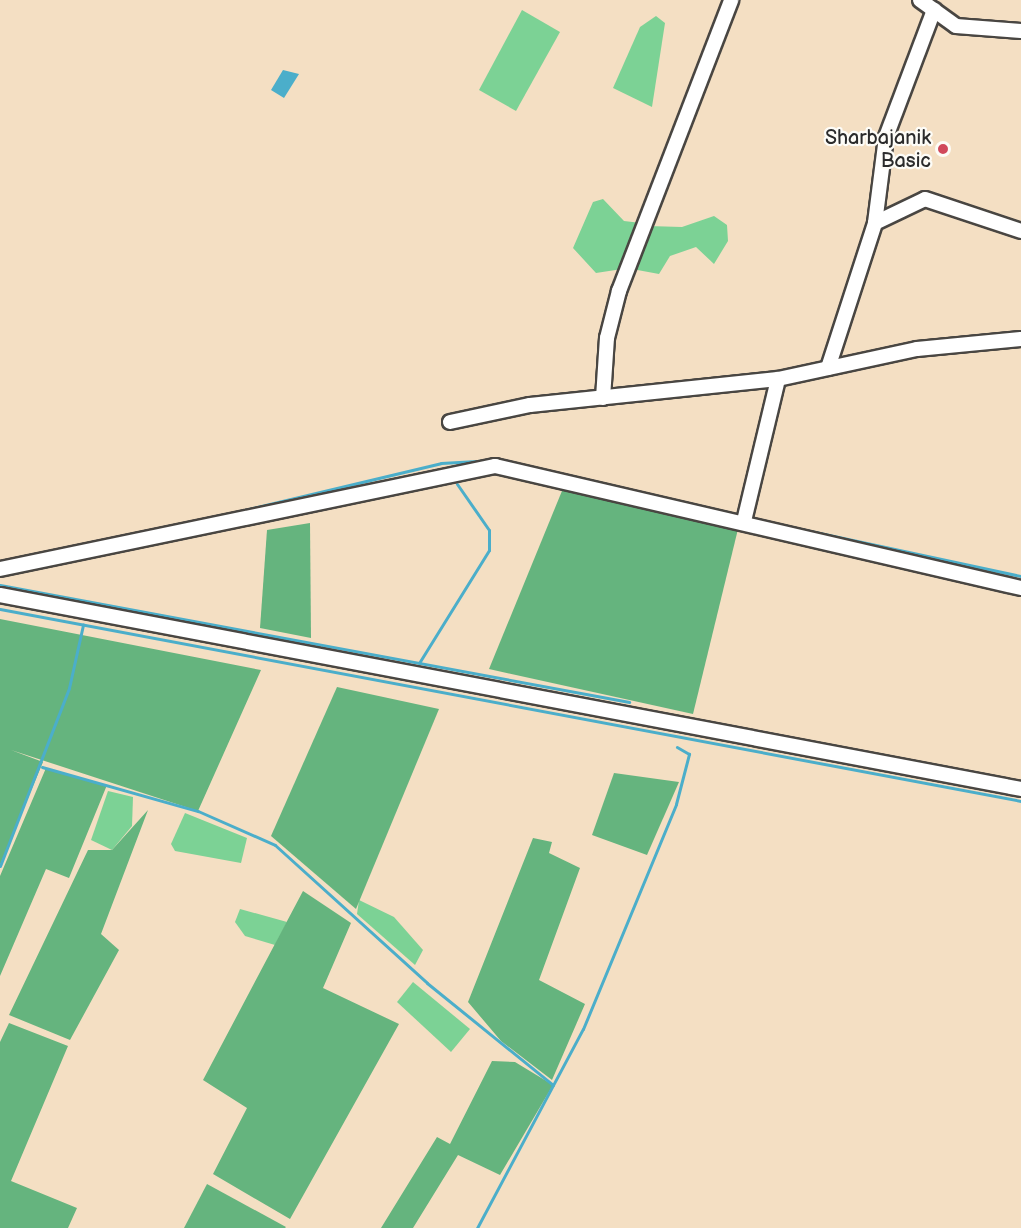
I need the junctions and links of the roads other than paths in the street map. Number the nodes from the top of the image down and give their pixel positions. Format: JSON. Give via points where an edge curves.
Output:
{"nodes":[{"id":1,"x":730,"y":0,"type":"edge"},
{"id":2,"x":920,"y":0,"type":"edge"},
{"id":3,"x":934,"y":10,"type":"junction"},
{"id":4,"x":1021,"y":32,"type":"edge"},
{"id":5,"x":875,"y":222,"type":"junction"},
{"id":6,"x":1021,"y":231,"type":"edge"},
{"id":7,"x":1021,"y":339,"type":"edge"},
{"id":8,"x":828,"y":368,"type":"junction"},
{"id":9,"x":778,"y":379,"type":"junction"},
{"id":10,"x":603,"y":398,"type":"junction"},
{"id":11,"x":450,"y":422,"type":"dead end"},
{"id":12,"x":744,"y":521,"type":"junction"},
{"id":13,"x":0,"y":569,"type":"edge"},
{"id":14,"x":1021,"y":588,"type":"edge"},
{"id":15,"x":0,"y":595,"type":"edge"},
{"id":16,"x":1021,"y":789,"type":"edge"}],
"edges":[{"from":1,"to":10,"type":"street","via":[[619,291],[608,338]]},
{"from":2,"to":3,"type":"street"},
{"from":3,"to":4,"type":"street","via":[[974,31]]},
{"from":3,"to":5,"type":"street","via":[[881,155]]},
{"from":5,"to":6,"type":"street","via":[[926,199]]},
{"from":5,"to":8,"type":"street"},
{"from":7,"to":8,"type":"street","via":[[917,349]]},
{"from":8,"to":9,"type":"street"},
{"from":9,"to":10,"type":"street"},
{"from":9,"to":12,"type":"street"},
{"from":10,"to":11,"type":"street","via":[[530,405]]},
{"from":12,"to":13,"type":"street","via":[[534,473],[476,467]]},
{"from":12,"to":14,"type":"street"},
{"from":15,"to":16,"type":"street"}]}
